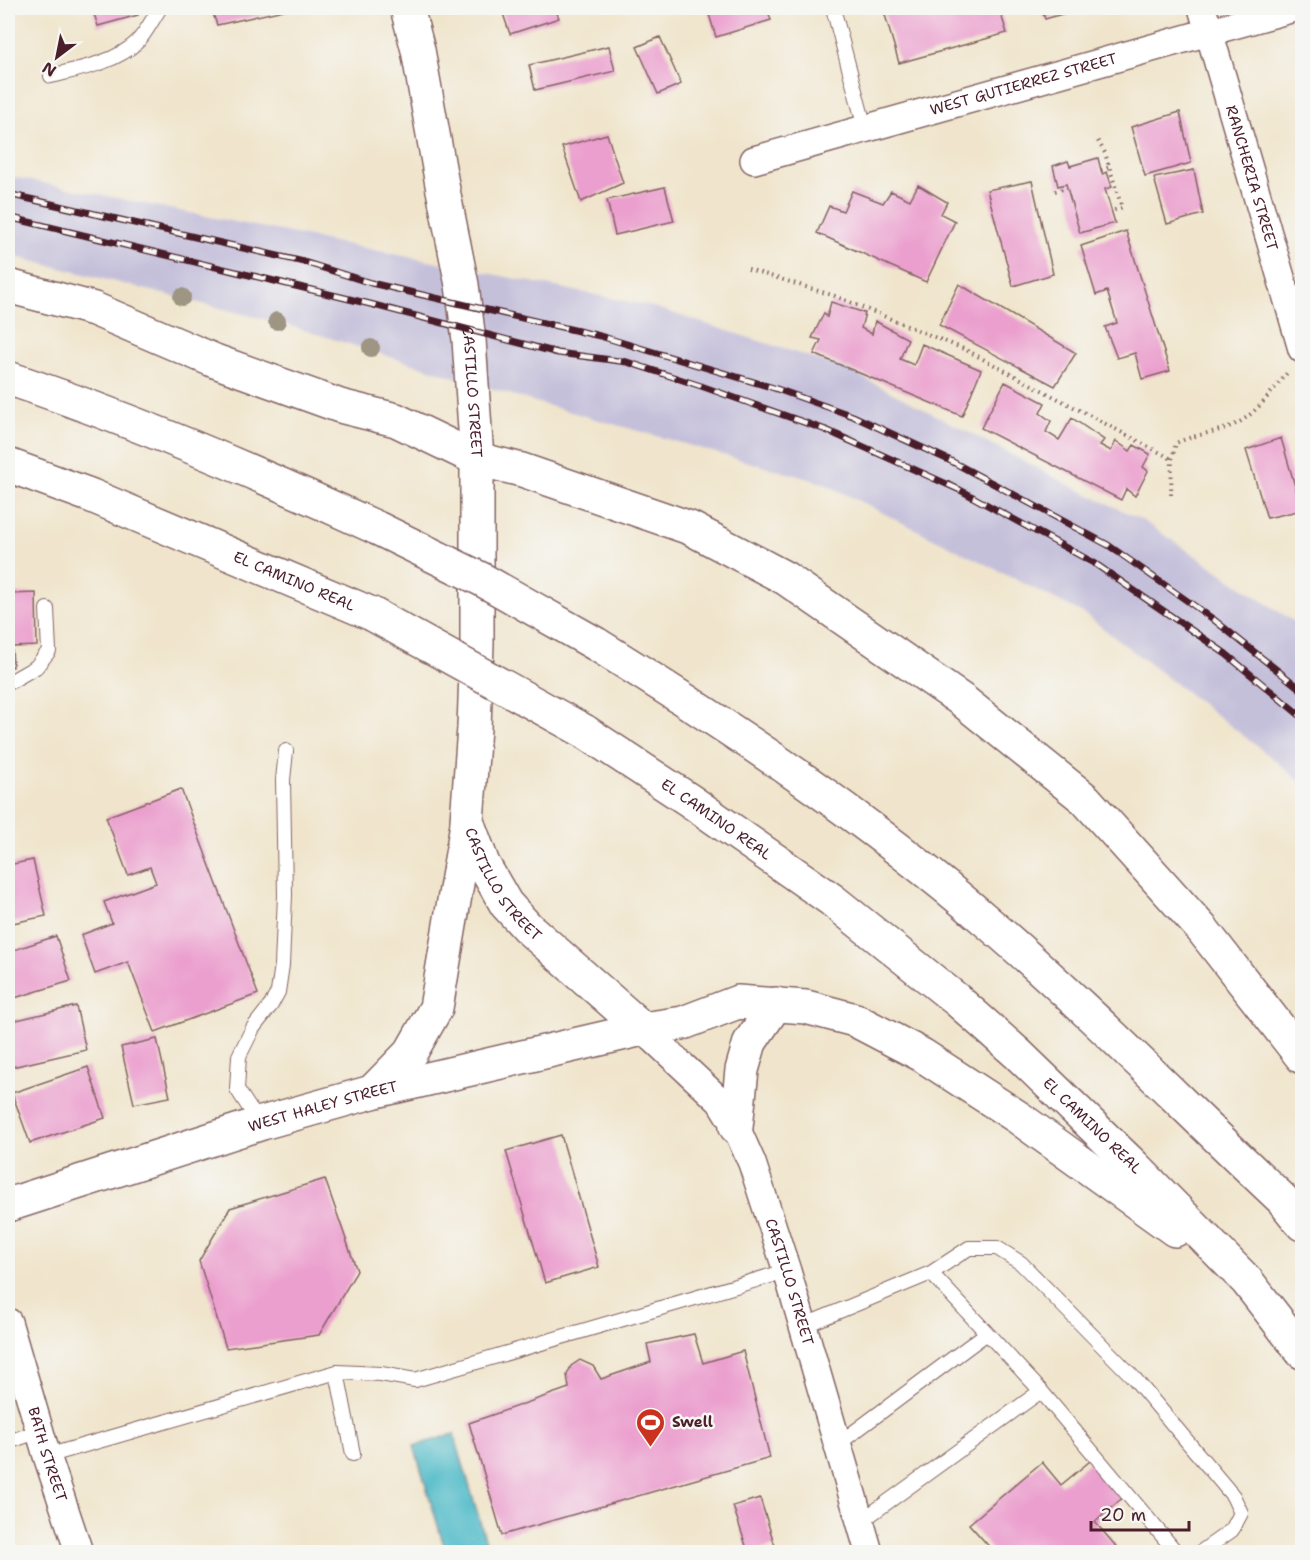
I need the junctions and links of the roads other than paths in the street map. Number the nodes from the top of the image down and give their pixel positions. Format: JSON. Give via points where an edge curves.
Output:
{"nodes":[{"id":1,"x":160,"y":8,"type":"edge"},
{"id":2,"x":407,"y":8,"type":"edge"},
{"id":3,"x":833,"y":8,"type":"edge"},
{"id":4,"x":1294,"y":8,"type":"edge"},
{"id":5,"x":1206,"y":20,"type":"edge"},
{"id":6,"x":51,"y":76,"type":"dead end"},
{"id":7,"x":865,"y":128,"type":"junction"},
{"id":8,"x":754,"y":160,"type":"dead end"},
{"id":9,"x":8,"y":286,"type":"edge"},
{"id":10,"x":1296,"y":360,"type":"edge"},
{"id":11,"x":8,"y":378,"type":"edge"},
{"id":12,"x":477,"y":459,"type":"junction"},
{"id":13,"x":8,"y":465,"type":"edge"},
{"id":14,"x":46,"y":609,"type":"dead end"},
{"id":15,"x":8,"y":682,"type":"edge"},
{"id":16,"x":286,"y":751,"type":"dead end"},
{"id":17,"x":467,"y":821,"type":"junction"},
{"id":18,"x":776,"y":1004,"type":"junction"},
{"id":19,"x":643,"y":1029,"type":"junction"},
{"id":20,"x":1302,"y":1057,"type":"edge"},
{"id":21,"x":372,"y":1092,"type":"junction"},
{"id":22,"x":262,"y":1123,"type":"junction"},
{"id":23,"x":736,"y":1128,"type":"junction"},
{"id":24,"x":8,"y":1205,"type":"edge"},
{"id":25,"x":1302,"y":1224,"type":"edge"},
{"id":26,"x":787,"y":1271,"type":"junction"},
{"id":27,"x":931,"y":1273,"type":"junction"},
{"id":28,"x":1247,"y":1281,"type":"junction"},
{"id":29,"x":8,"y":1322,"type":"edge"},
{"id":30,"x":803,"y":1326,"type":"junction"},
{"id":31,"x":987,"y":1333,"type":"junction"},
{"id":32,"x":1302,"y":1352,"type":"edge"},
{"id":33,"x":337,"y":1372,"type":"junction"},
{"id":34,"x":1041,"y":1391,"type":"junction"},
{"id":35,"x":8,"y":1442,"type":"edge"},
{"id":36,"x":43,"y":1444,"type":"junction"},
{"id":37,"x":838,"y":1444,"type":"junction"},
{"id":38,"x":353,"y":1454,"type":"dead end"},
{"id":39,"x":860,"y":1522,"type":"junction"},
{"id":40,"x":79,"y":1552,"type":"edge"},
{"id":41,"x":869,"y":1552,"type":"edge"},
{"id":42,"x":1176,"y":1552,"type":"edge"},
{"id":43,"x":1201,"y":1552,"type":"edge"}],
"edges":[{"from":1,"to":6,"type":"lane","via":[[137,42],[114,57]]},
{"from":2,"to":12,"type":"main road","name":"CASTILLO STREET","via":[[462,285]]},
{"from":3,"to":7,"type":"lane"},
{"from":4,"to":5,"type":"street","name":"WEST GUTIERREZ STREET"},
{"from":5,"to":7,"type":"street","name":"WEST GUTIERREZ STREET"},
{"from":5,"to":10,"type":"street","name":"RANCHERIA STREET"},
{"from":7,"to":8,"type":"street","name":"WEST GUTIERREZ STREET"},
{"from":9,"to":12,"type":"main road","via":[[94,309],[226,365],[340,406],[396,420]]},
{"from":11,"to":25,"type":"main road","bridge":true,"via":[[124,420],[305,494],[376,528],[481,579],[596,644],[722,723],[928,873],[1050,978],[1282,1199]]},
{"from":12,"to":17,"type":"main road","name":"CASTILLO STREET","via":[[477,656]]},
{"from":12,"to":20,"type":"main road","via":[[522,470],[690,528],[785,578],[963,701],[1085,799],[1202,929]]},
{"from":13,"to":28,"type":"main road","name":"EL CAMINO REAL","bridge":true,"via":[[92,496],[372,614],[584,731],[689,800],[832,900],[1018,1054]]},
{"from":14,"to":15,"type":"lane","via":[[49,651],[36,667]]},
{"from":16,"to":22,"type":"lane","via":[[285,895],[278,992],[239,1056],[237,1089]]},
{"from":17,"to":19,"type":"main road","name":"CASTILLO STREET","via":[[483,864],[506,904]]},
{"from":17,"to":21,"type":"main road","via":[[436,1008],[411,1052]]},
{"from":18,"to":19,"type":"main road","name":"WEST HALEY STREET","via":[[738,1002],[683,1023]]},
{"from":18,"to":23,"type":"main road","via":[[750,1042],[742,1070]]},
{"from":18,"to":28,"type":"main road","name":"WEST HALEY STREET","via":[[806,1007],[855,1020],[922,1055],[1019,1118]]},
{"from":19,"to":21,"type":"main road","name":"WEST HALEY STREET"},
{"from":19,"to":23,"type":"street","name":"CASTILLO STREET","via":[[720,1101]]},
{"from":21,"to":22,"type":"main road","name":"WEST HALEY STREET"},
{"from":22,"to":24,"type":"main road","name":"WEST HALEY STREET"},
{"from":23,"to":26,"type":"street","name":"CASTILLO STREET","via":[[752,1163]]},
{"from":26,"to":30,"type":"street","name":"CASTILLO STREET"},
{"from":26,"to":33,"type":"lane","via":[[415,1380]]},
{"from":27,"to":30,"type":"lane"},
{"from":27,"to":31,"type":"lane"},
{"from":27,"to":43,"type":"lane","via":[[969,1248],[997,1248],[1021,1263],[1134,1378],[1233,1496],[1241,1513],[1232,1530]]},
{"from":28,"to":32,"type":"main road","name":"EL CAMINO REAL"},
{"from":29,"to":36,"type":"street","name":"BATH STREET"},
{"from":30,"to":37,"type":"street","name":"CASTILLO STREET"},
{"from":31,"to":34,"type":"lane"},
{"from":31,"to":37,"type":"lane"},
{"from":33,"to":36,"type":"lane"},
{"from":33,"to":38,"type":"lane"},
{"from":34,"to":39,"type":"lane"},
{"from":34,"to":42,"type":"lane"},
{"from":35,"to":36,"type":"lane"},
{"from":36,"to":40,"type":"street","name":"BATH STREET"},
{"from":37,"to":39,"type":"street","name":"CASTILLO STREET"},
{"from":39,"to":41,"type":"street","name":"CASTILLO STREET"}]}
